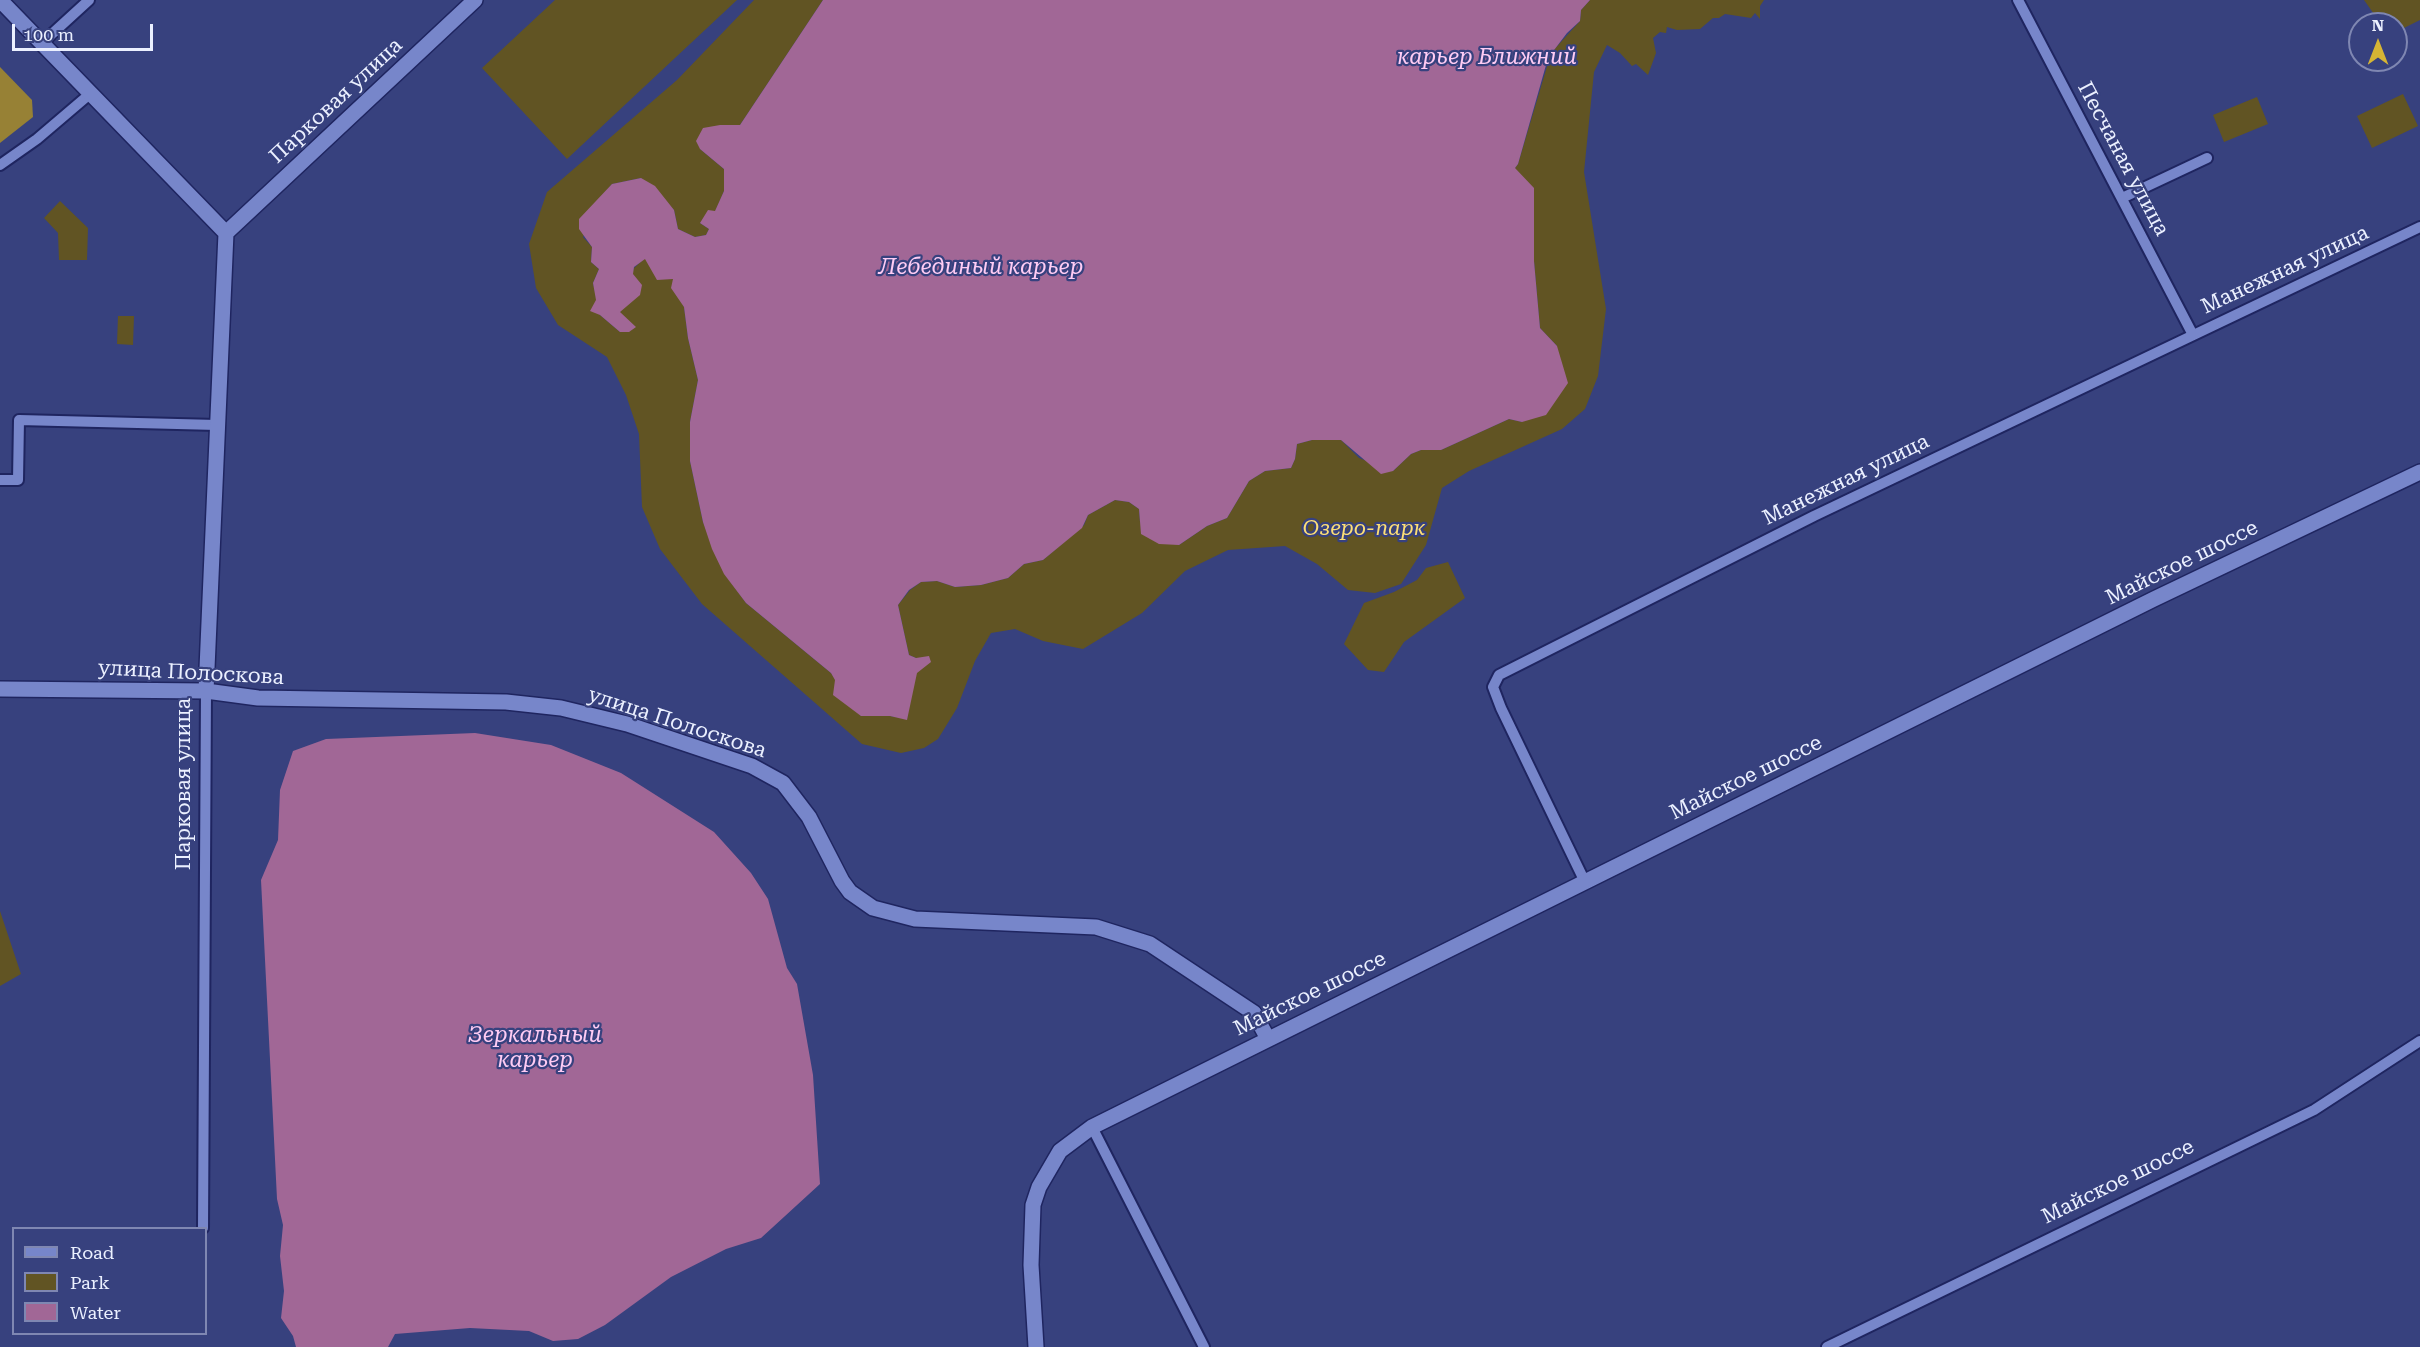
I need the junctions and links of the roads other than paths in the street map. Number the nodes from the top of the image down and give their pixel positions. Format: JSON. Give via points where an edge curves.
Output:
{"nodes":[{"id":1,"x":0,"y":0,"type":"edge"},
{"id":2,"x":89,"y":0,"type":"edge"},
{"id":3,"x":475,"y":0,"type":"edge"},
{"id":4,"x":2018,"y":0,"type":"edge"},
{"id":5,"x":42,"y":43,"type":"junction"},
{"id":6,"x":91,"y":93,"type":"junction"},
{"id":7,"x":2207,"y":158,"type":"dead end"},
{"id":8,"x":0,"y":165,"type":"edge"},
{"id":9,"x":2122,"y":198,"type":"junction"},
{"id":10,"x":2420,"y":227,"type":"edge"},
{"id":11,"x":226,"y":233,"type":"junction"},
{"id":12,"x":2193,"y":335,"type":"junction"},
{"id":13,"x":217,"y":425,"type":"junction"},
{"id":14,"x":2420,"y":472,"type":"edge"},
{"id":15,"x":0,"y":480,"type":"edge"},
{"id":16,"x":0,"y":689,"type":"edge"},
{"id":17,"x":206,"y":691,"type":"junction"},
{"id":18,"x":1585,"y":882,"type":"junction"},
{"id":19,"x":1268,"y":1039,"type":"junction"},
{"id":20,"x":2420,"y":1041,"type":"edge"},
{"id":21,"x":1092,"y":1127,"type":"junction"},
{"id":22,"x":203,"y":1227,"type":"edge"},
{"id":23,"x":1036,"y":1347,"type":"edge"},
{"id":24,"x":1204,"y":1347,"type":"edge"},
{"id":25,"x":1827,"y":1347,"type":"edge"}],
"edges":[{"from":1,"to":5,"type":"street"},
{"from":2,"to":5,"type":"street"},
{"from":3,"to":11,"type":"street","name":"Парковая улица"},
{"from":4,"to":9,"type":"street","name":"Песчаная улица"},
{"from":5,"to":6,"type":"street"},
{"from":6,"to":8,"type":"street"},
{"from":6,"to":11,"type":"street"},
{"from":7,"to":9,"type":"street"},
{"from":9,"to":12,"type":"street","name":"Песчаная улица"},
{"from":10,"to":12,"type":"street","name":"Манежная улица"},
{"from":11,"to":13,"type":"street","name":"Парковая улица"},
{"from":12,"to":18,"type":"street","name":"Манежная улица","via":[[1814,516],[1499,675],[1493,687],[1497,698]]},
{"from":13,"to":15,"type":"street","via":[[19,420],[18,480]]},
{"from":13,"to":17,"type":"street","name":"Парковая улица"},
{"from":14,"to":18,"type":"street","name":"Майское шоссе","via":[[2154,599]]},
{"from":16,"to":17,"type":"street","name":"улица Полоскова"},
{"from":17,"to":19,"type":"street","name":"улица Полоскова","via":[[258,698],[506,702],[561,708],[627,724],[752,766],[783,783],[809,817],[842,881],[850,892],[873,908],[915,919],[1096,927],[1150,944],[1254,1013]]},
{"from":17,"to":22,"type":"street","name":"Парковая улица"},
{"from":18,"to":19,"type":"street","name":"Майское шоссе"},
{"from":19,"to":21,"type":"street","name":"Майское шоссе"},
{"from":20,"to":25,"type":"street","name":"Майское шоссе","via":[[2314,1110]]},
{"from":21,"to":23,"type":"street","name":"Майское шоссе","via":[[1060,1151],[1039,1186],[1033,1205],[1031,1265]]},
{"from":21,"to":24,"type":"street"}]}
